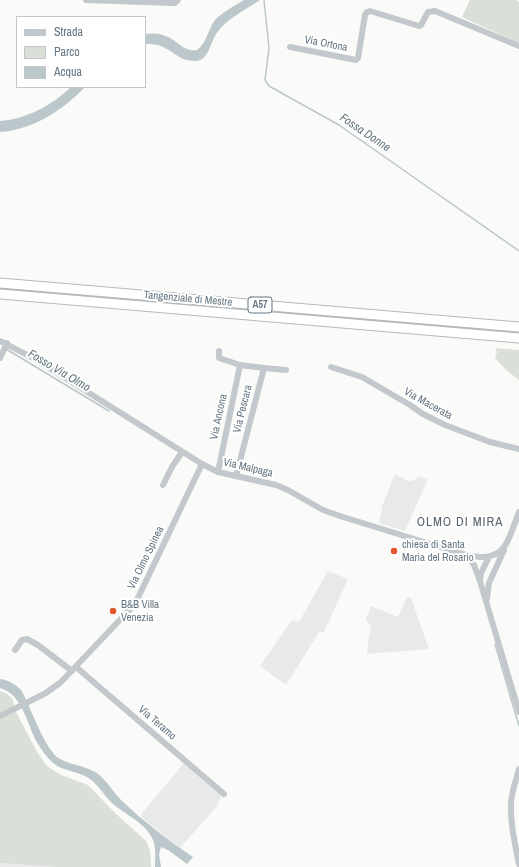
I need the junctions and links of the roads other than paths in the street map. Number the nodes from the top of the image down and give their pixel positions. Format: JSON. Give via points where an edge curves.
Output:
{"nodes":[{"id":1,"x":88,"y":0,"type":"edge"},
{"id":2,"x":115,"y":0,"type":"edge"},
{"id":3,"x":143,"y":1,"type":"edge"},
{"id":4,"x":178,"y":1,"type":"edge"},
{"id":5,"x":519,"y":46,"type":"edge"},
{"id":6,"x":290,"y":47,"type":"dead end"},
{"id":7,"x":0,"y":283,"type":"edge"},
{"id":8,"x":0,"y":294,"type":"edge"},
{"id":9,"x":519,"y":327,"type":"edge"},
{"id":10,"x":519,"y":338,"type":"edge"},
{"id":11,"x":0,"y":341,"type":"edge"},
{"id":12,"x":5,"y":346,"type":"junction"},
{"id":13,"x":219,"y":351,"type":"dead end"},
{"id":14,"x":0,"y":358,"type":"edge"},
{"id":15,"x":240,"y":365,"type":"junction"},
{"id":16,"x":332,"y":367,"type":"dead end"},
{"id":17,"x":264,"y":368,"type":"junction"},
{"id":18,"x":286,"y":370,"type":"dead end"},
{"id":19,"x":519,"y":449,"type":"edge"},
{"id":20,"x":182,"y":452,"type":"junction"},
{"id":21,"x":202,"y":464,"type":"junction"},
{"id":22,"x":218,"y":472,"type":"junction"},
{"id":23,"x":236,"y":476,"type":"junction"},
{"id":24,"x":163,"y":485,"type":"dead end"},
{"id":25,"x":519,"y":512,"type":"edge"},
{"id":26,"x":504,"y":548,"type":"junction"},
{"id":27,"x":466,"y":555,"type":"junction"},
{"id":28,"x":488,"y":557,"type":"junction"},
{"id":29,"x":494,"y":572,"type":"junction"},
{"id":30,"x":480,"y":581,"type":"junction"},
{"id":31,"x":487,"y":603,"type":"junction"},
{"id":32,"x":15,"y":650,"type":"dead end"},
{"id":33,"x":74,"y":669,"type":"junction"},
{"id":34,"x":519,"y":712,"type":"edge"},
{"id":35,"x":0,"y":716,"type":"edge"},
{"id":36,"x":519,"y":769,"type":"edge"},
{"id":37,"x":224,"y":794,"type":"dead end"},
{"id":38,"x":519,"y":864,"type":"edge"}],
"edges":[{"from":1,"to":2,"type":"street"},
{"from":2,"to":3,"type":"street"},
{"from":3,"to":4,"type":"street"},
{"from":5,"to":6,"type":"street","name":"Via Ortona","via":[[435,11],[428,12],[419,26],[370,11],[365,15],[356,60]]},
{"from":7,"to":9,"type":"highway","name":"Tangenziale di Mestre","number":"A57"},
{"from":8,"to":10,"type":"highway","name":"Tangenziale di Mestre","number":"A57"},
{"from":11,"to":12,"type":"street","name":"Via Malpaga"},
{"from":12,"to":14,"type":"street"},
{"from":12,"to":20,"type":"street","name":"Via Malpaga"},
{"from":13,"to":15,"type":"street","via":[[219,358]]},
{"from":15,"to":17,"type":"street"},
{"from":15,"to":22,"type":"street","name":"Via Ancona"},
{"from":16,"to":19,"type":"street","name":"Via Macerata","via":[[362,377],[445,425],[490,442]]},
{"from":17,"to":18,"type":"street"},
{"from":17,"to":23,"type":"street","name":"Via Pescara"},
{"from":20,"to":21,"type":"street","name":"Via Malpaga"},
{"from":20,"to":24,"type":"street"},
{"from":21,"to":22,"type":"street","name":"Via Malpaga"},
{"from":21,"to":33,"type":"street","name":"Via Olmo Spinea","via":[[135,604]]},
{"from":22,"to":23,"type":"street","name":"Via Malpaga"},
{"from":23,"to":27,"type":"street","name":"Via Malpaga","via":[[276,485],[332,514]]},
{"from":25,"to":26,"type":"street"},
{"from":26,"to":28,"type":"street","via":[[494,556]]},
{"from":26,"to":29,"type":"street"},
{"from":27,"to":28,"type":"street","name":"Via Malpaga"},
{"from":27,"to":30,"type":"street","via":[[474,564]]},
{"from":28,"to":29,"type":"street","via":[[493,564]]},
{"from":28,"to":30,"type":"street"},
{"from":29,"to":31,"type":"street","via":[[487,588]]},
{"from":30,"to":31,"type":"street"},
{"from":31,"to":34,"type":"street"},
{"from":32,"to":33,"type":"street","name":"Via Teramo","via":[[22,640],[27,639]]},
{"from":33,"to":35,"type":"street","name":"Via Olmo Spinea","via":[[46,693]]},
{"from":33,"to":37,"type":"street","name":"Via Teramo"},
{"from":36,"to":38,"type":"street","via":[[511,811]]}]}
